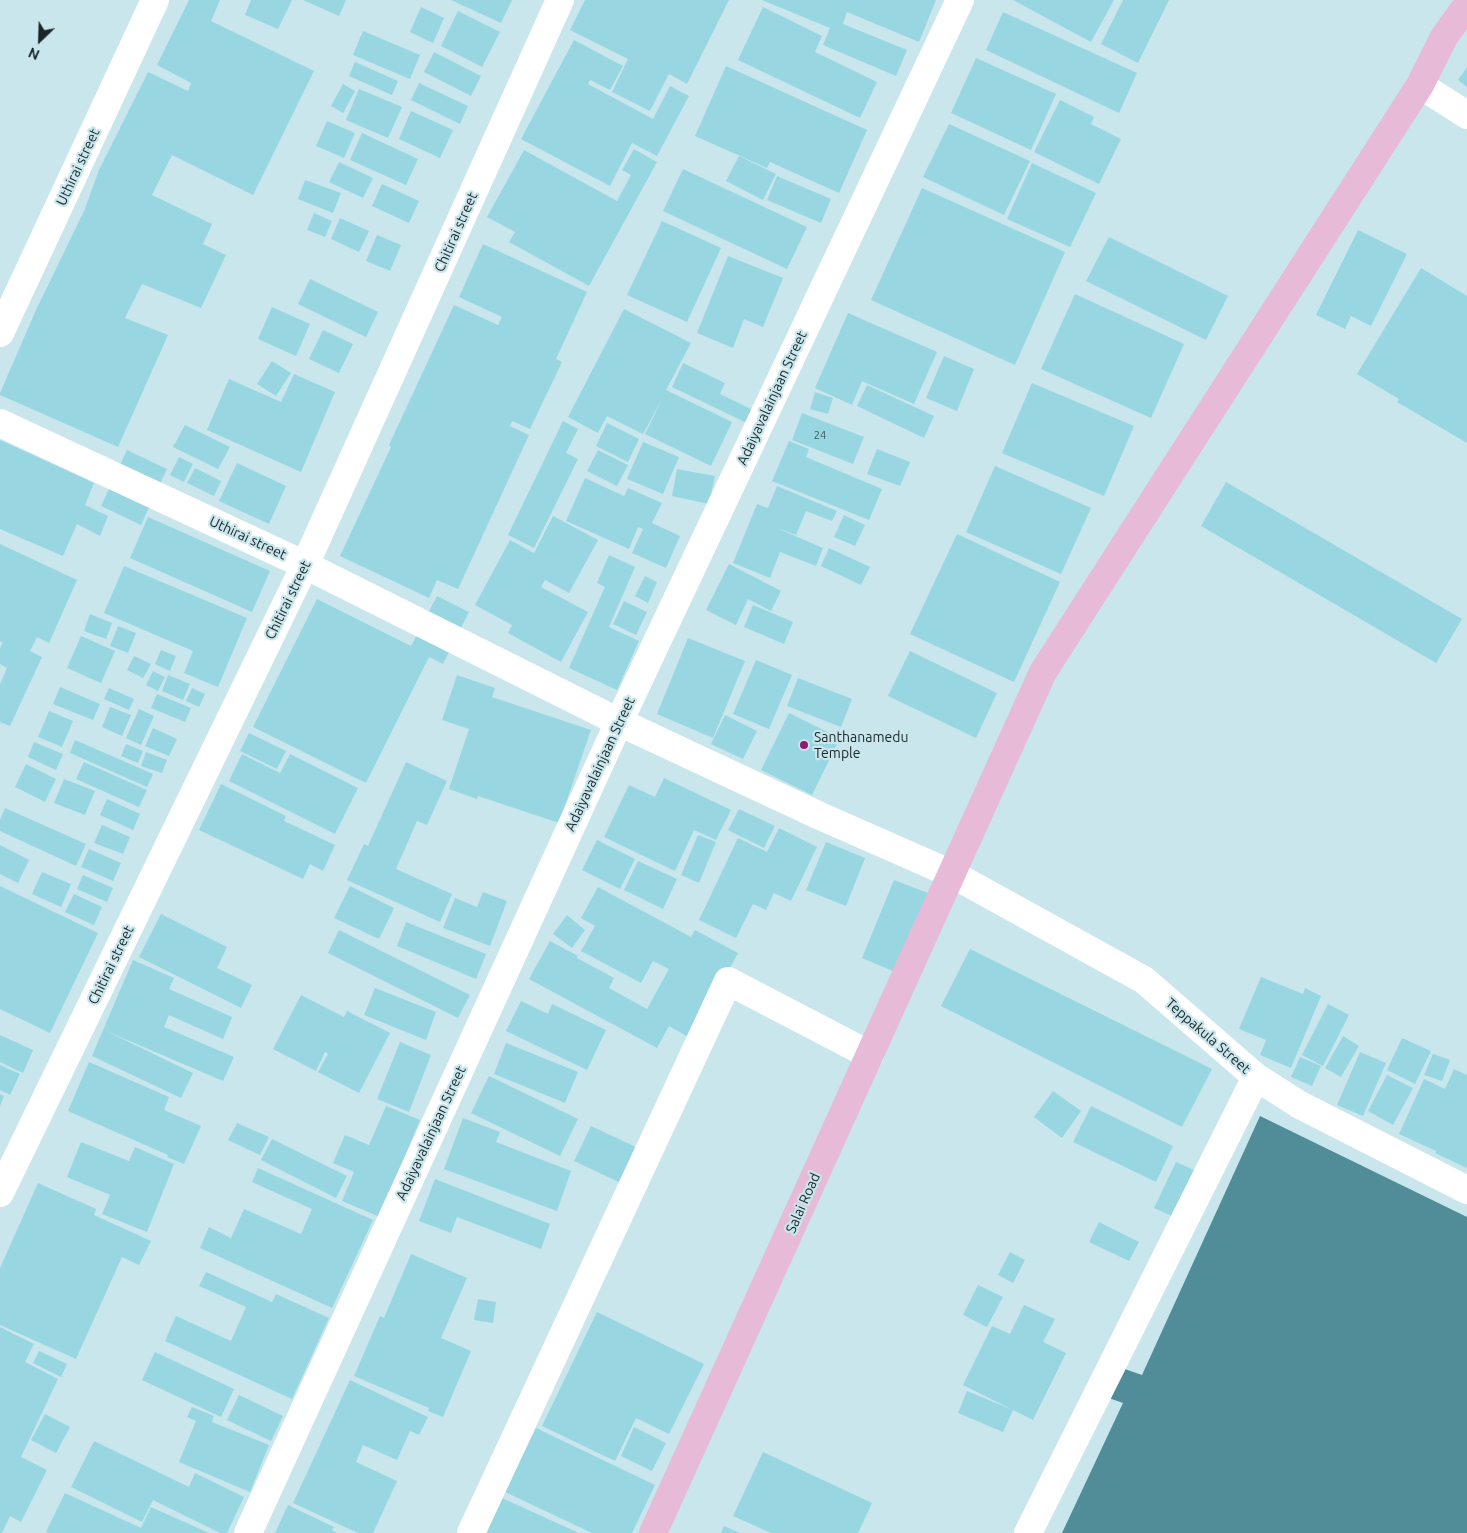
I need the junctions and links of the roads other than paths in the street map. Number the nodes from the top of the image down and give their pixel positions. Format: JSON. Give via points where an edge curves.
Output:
{"nodes":[{"id":1,"x":155,"y":0,"type":"edge"},
{"id":2,"x":560,"y":0,"type":"edge"},
{"id":3,"x":960,"y":0,"type":"edge"},
{"id":4,"x":1464,"y":15,"type":"edge"},
{"id":5,"x":1420,"y":85,"type":"junction"},
{"id":6,"x":1467,"y":114,"type":"edge"},
{"id":7,"x":0,"y":333,"type":"edge"},
{"id":8,"x":0,"y":423,"type":"edge"},
{"id":9,"x":305,"y":565,"type":"junction"},
{"id":10,"x":619,"y":722,"type":"junction"},
{"id":11,"x":952,"y":874,"type":"junction"},
{"id":12,"x":870,"y":1054,"type":"junction"},
{"id":13,"x":1256,"y":1077,"type":"junction"},
{"id":14,"x":1467,"y":1190,"type":"edge"},
{"id":15,"x":0,"y":1193,"type":"edge"},
{"id":16,"x":248,"y":1533,"type":"edge"},
{"id":17,"x":471,"y":1533,"type":"edge"},
{"id":18,"x":653,"y":1533,"type":"edge"},
{"id":19,"x":1028,"y":1533,"type":"edge"}],
"edges":[{"from":1,"to":7,"type":"street","name":"Uthirai street"},
{"from":2,"to":9,"type":"street","name":"Chitirai street"},
{"from":3,"to":10,"type":"street","name":"Adaiyavalainjaan Street"},
{"from":4,"to":5,"type":"main road","name":"Salai Road","via":[[1444,37]]},
{"from":5,"to":6,"type":"street"},
{"from":5,"to":11,"type":"main road","name":"Salai Road","via":[[1043,672]]},
{"from":8,"to":9,"type":"street","name":"Uthirai street"},
{"from":9,"to":10,"type":"street","name":"Uthirai street"},
{"from":9,"to":15,"type":"street","name":"Chitirai street"},
{"from":10,"to":11,"type":"street","name":"Teppakula Street"},
{"from":10,"to":16,"type":"street","name":"Adaiyavalainjaan Street"},
{"from":11,"to":12,"type":"main road","name":"Salai Road"},
{"from":11,"to":13,"type":"street","name":"Teppakula Street","via":[[1144,980]]},
{"from":12,"to":17,"type":"street","via":[[728,981]]},
{"from":12,"to":18,"type":"main road","name":"Salai Road"},
{"from":13,"to":14,"type":"street","name":"Teppakula Street","via":[[1300,1105]]},
{"from":13,"to":19,"type":"street"}]}
